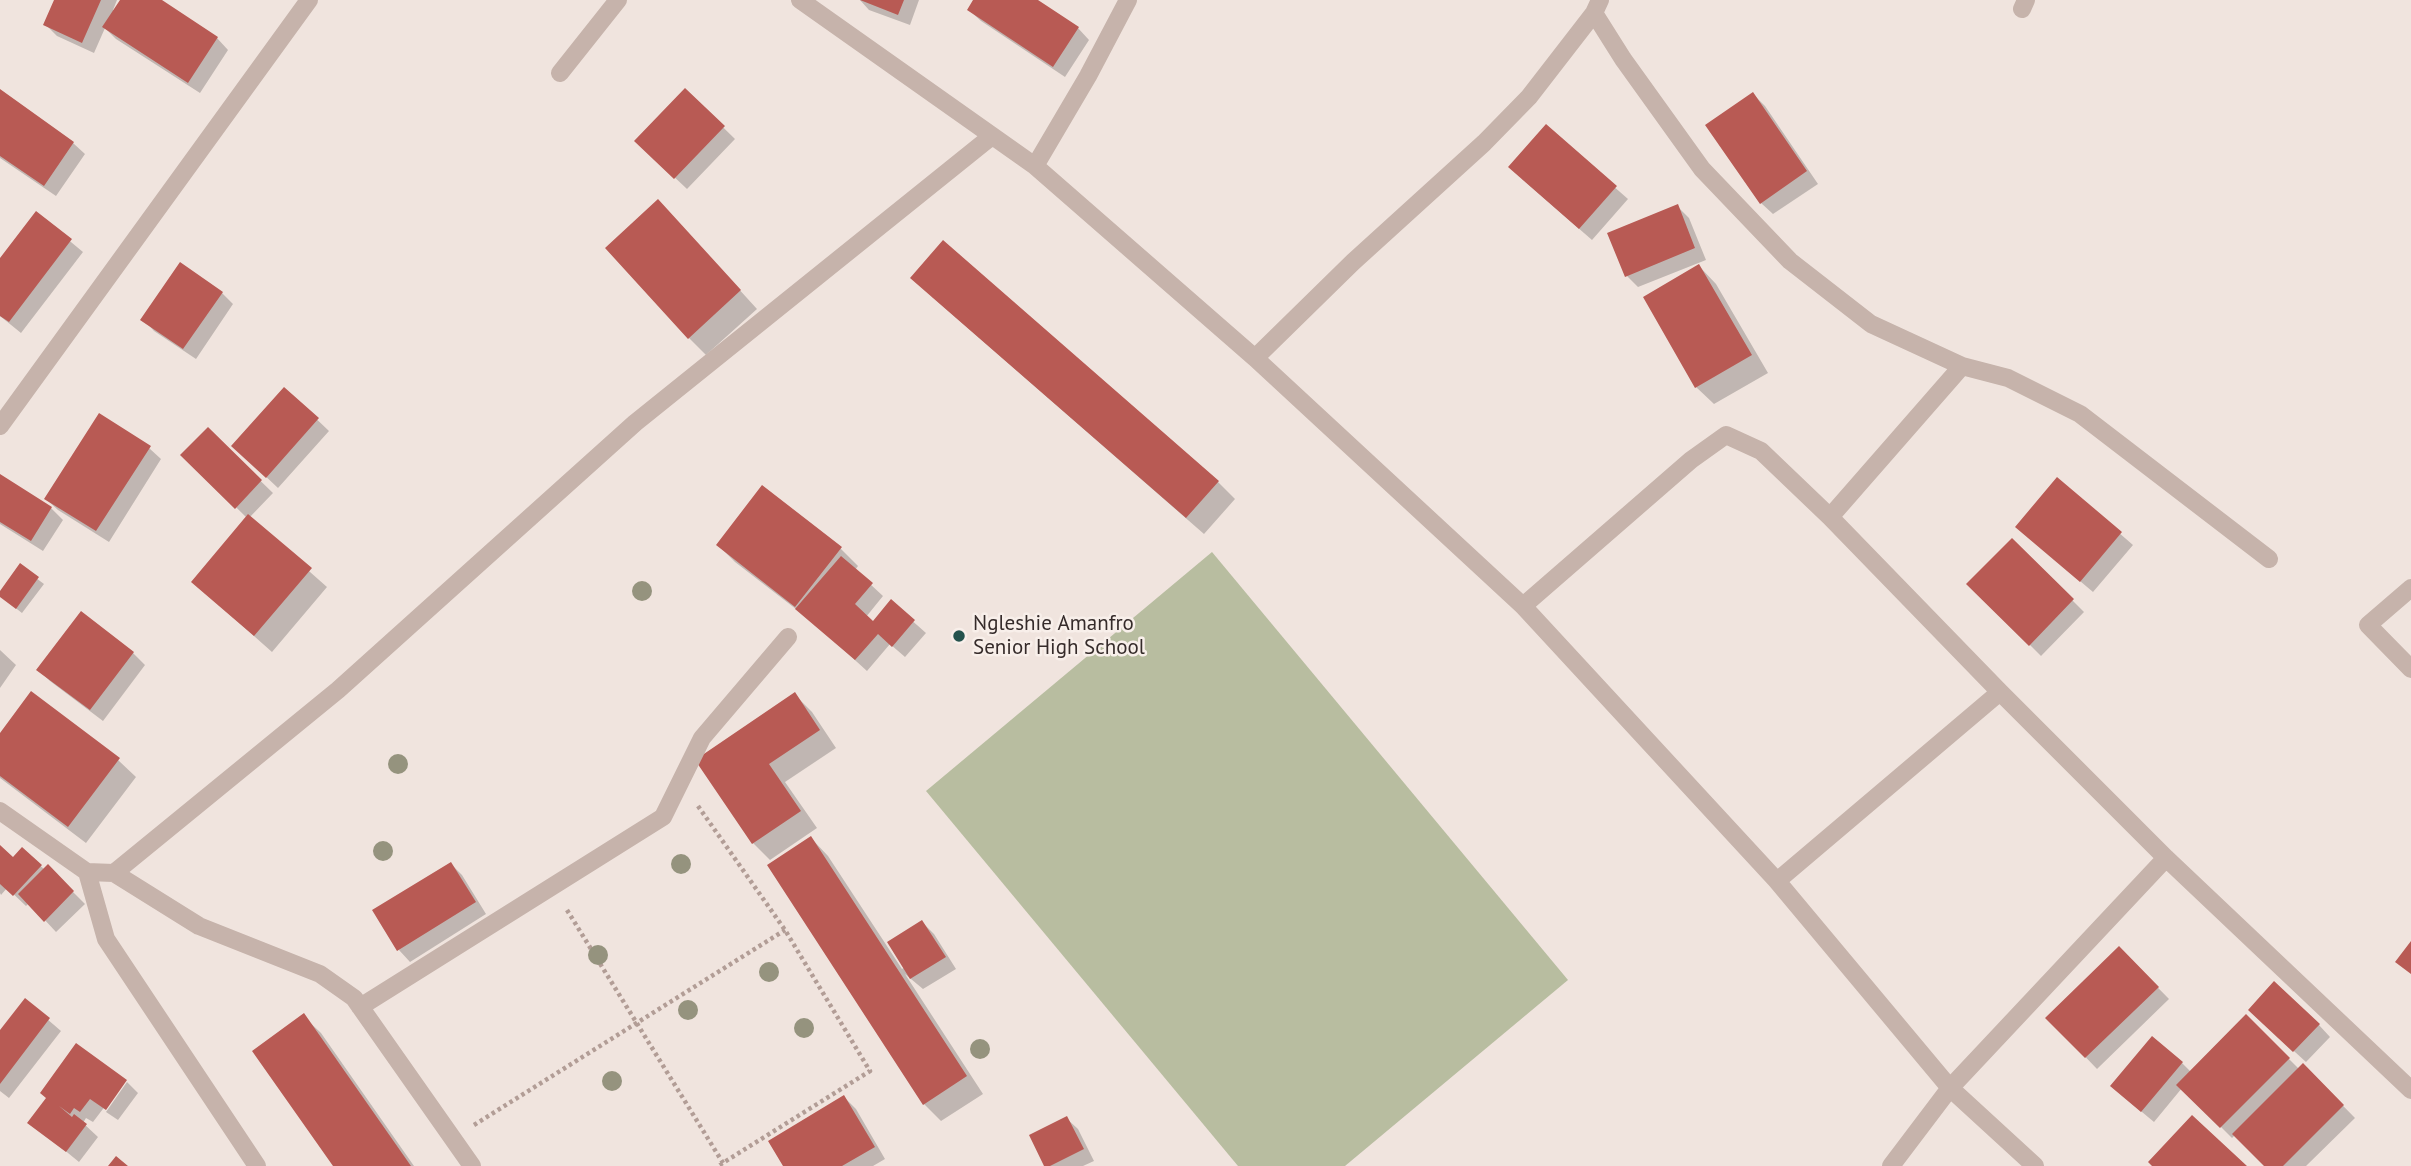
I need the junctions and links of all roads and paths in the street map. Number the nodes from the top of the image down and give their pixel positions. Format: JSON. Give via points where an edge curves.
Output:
{"nodes":[{"id":1,"x":309,"y":0,"type":"edge"},
{"id":2,"x":618,"y":0,"type":"edge"},
{"id":3,"x":800,"y":0,"type":"edge"},
{"id":4,"x":1128,"y":0,"type":"edge"},
{"id":5,"x":1597,"y":7,"type":"edge"},
{"id":6,"x":561,"y":73,"type":"dead end"},
{"id":7,"x":992,"y":136,"type":"junction"},
{"id":8,"x":1035,"y":166,"type":"junction"},
{"id":9,"x":1255,"y":358,"type":"junction"},
{"id":10,"x":1962,"y":366,"type":"junction"},
{"id":11,"x":0,"y":426,"type":"edge"},
{"id":12,"x":1830,"y":517,"type":"junction"},
{"id":13,"x":2269,"y":559,"type":"dead end"},
{"id":14,"x":2411,"y":588,"type":"edge"},
{"id":15,"x":1523,"y":607,"type":"junction"},
{"id":16,"x":788,"y":636,"type":"dead end"},
{"id":17,"x":2411,"y":669,"type":"edge"},
{"id":18,"x":2000,"y":692,"type":"junction"},
{"id":19,"x":681,"y":781,"type":"junction"},
{"id":20,"x":0,"y":811,"type":"edge"},
{"id":21,"x":2166,"y":858,"type":"junction"},
{"id":22,"x":87,"y":872,"type":"junction"},
{"id":23,"x":114,"y":873,"type":"junction"},
{"id":24,"x":1777,"y":881,"type":"junction"},
{"id":25,"x":552,"y":886,"type":"junction"},
{"id":26,"x":785,"y":930,"type":"junction"},
{"id":27,"x":360,"y":1007,"type":"junction"},
{"id":28,"x":637,"y":1023,"type":"junction"},
{"id":29,"x":1950,"y":1088,"type":"junction"},
{"id":30,"x":2411,"y":1090,"type":"edge"},
{"id":31,"x":453,"y":1138,"type":"junction"},
{"id":32,"x":720,"y":1164,"type":"edge"},
{"id":33,"x":257,"y":1166,"type":"edge"},
{"id":34,"x":472,"y":1166,"type":"edge"},
{"id":35,"x":1891,"y":1166,"type":"edge"},
{"id":36,"x":2035,"y":1166,"type":"edge"}],
"edges":[{"from":1,"to":11,"type":"street"},
{"from":2,"to":6,"type":"street"},
{"from":3,"to":7,"type":"street"},
{"from":4,"to":8,"type":"street"},
{"from":5,"to":9,"type":"street","via":[[1529,97]]},
{"from":5,"to":10,"type":"street","via":[[1623,59],[1702,169],[1790,261],[1871,324]]},
{"from":7,"to":8,"type":"street"},
{"from":7,"to":23,"type":"street","via":[[635,423],[338,690]]},
{"from":8,"to":9,"type":"street"},
{"from":9,"to":15,"type":"street"},
{"from":10,"to":12,"type":"street"},
{"from":10,"to":13,"type":"street","via":[[2008,378],[2080,414]]},
{"from":12,"to":15,"type":"street","via":[[1760,451],[1726,435],[1691,460]]},
{"from":12,"to":18,"type":"street"},
{"from":14,"to":17,"type":"street","via":[[2368,625]]},
{"from":15,"to":24,"type":"street"},
{"from":16,"to":19,"type":"street","via":[[702,738]]},
{"from":18,"to":21,"type":"street"},
{"from":18,"to":24,"type":"street"},
{"from":19,"to":25,"type":"street","via":[[663,817]]},
{"from":19,"to":26,"type":"path"},
{"from":20,"to":22,"type":"street"},
{"from":21,"to":29,"type":"street"},
{"from":21,"to":30,"type":"street"},
{"from":22,"to":23,"type":"street"},
{"from":22,"to":33,"type":"street","via":[[106,940]]},
{"from":23,"to":27,"type":"street","via":[[199,926],[320,974]]},
{"from":24,"to":29,"type":"street"},
{"from":25,"to":27,"type":"street"},
{"from":25,"to":28,"type":"path"},
{"from":26,"to":28,"type":"path"},
{"from":26,"to":32,"type":"path","via":[[870,1071]]},
{"from":27,"to":31,"type":"street"},
{"from":28,"to":31,"type":"path"},
{"from":28,"to":32,"type":"path"},
{"from":29,"to":35,"type":"street"},
{"from":29,"to":36,"type":"street"},
{"from":31,"to":34,"type":"street"}]}
